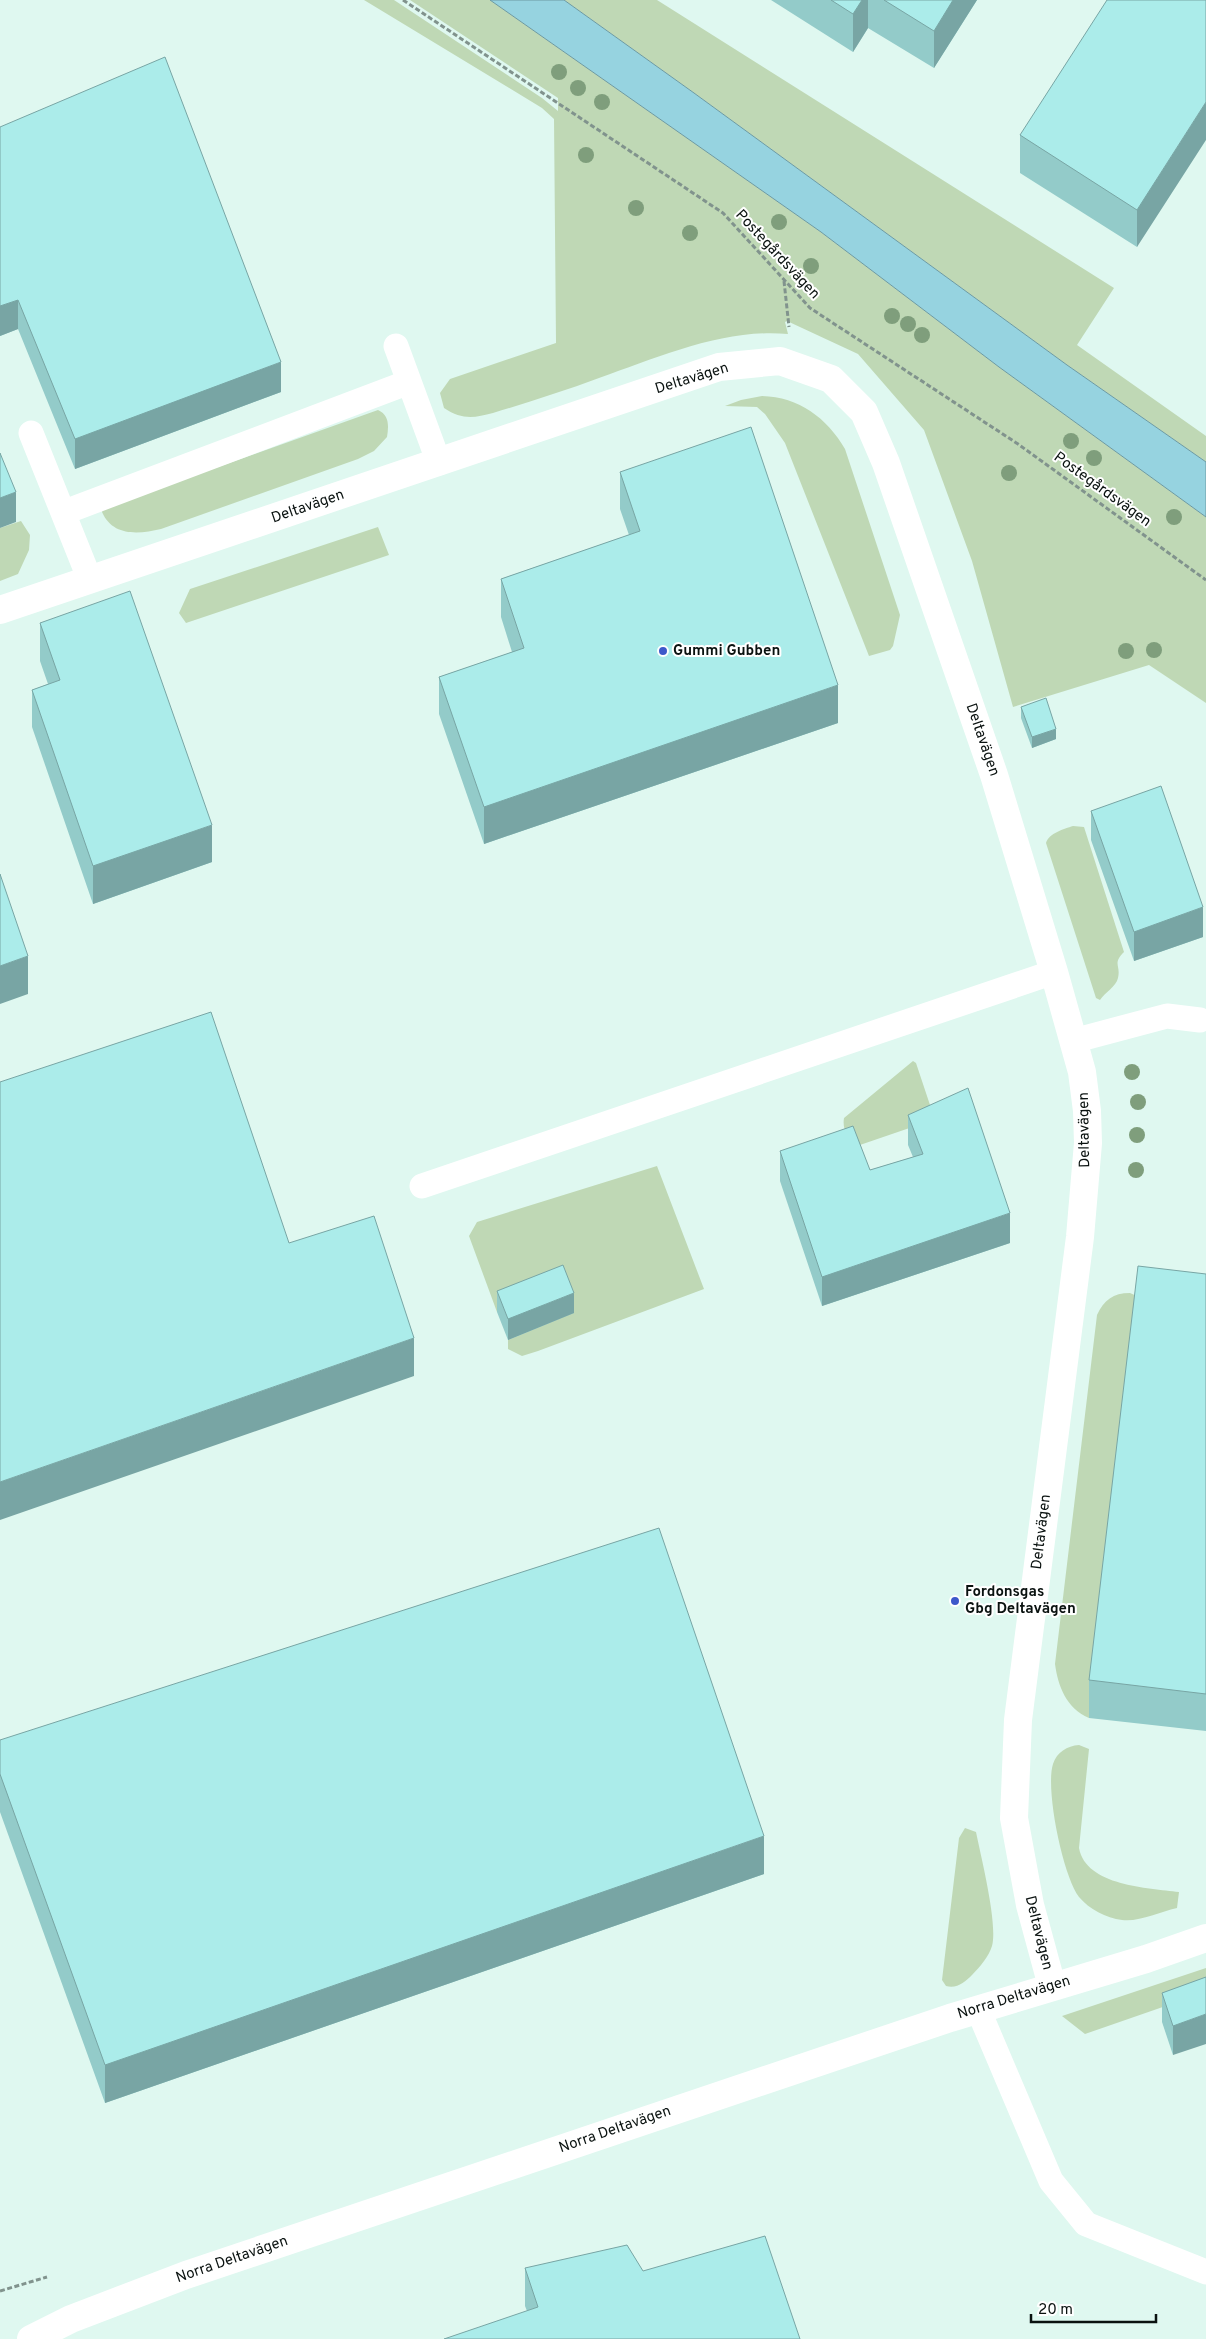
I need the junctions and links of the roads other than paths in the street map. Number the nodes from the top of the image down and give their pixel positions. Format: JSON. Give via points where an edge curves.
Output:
{"nodes":[{"id":1,"x":396,"y":346,"type":"dead end"},
{"id":2,"x":409,"y":382,"type":"junction"},
{"id":3,"x":31,"y":433,"type":"dead end"},
{"id":4,"x":439,"y":463,"type":"junction"},
{"id":5,"x":64,"y":512,"type":"junction"},
{"id":6,"x":90,"y":580,"type":"junction"},
{"id":7,"x":0,"y":610,"type":"edge"},
{"id":8,"x":1054,"y":972,"type":"junction"},
{"id":9,"x":1200,"y":1020,"type":"dead end"},
{"id":10,"x":1073,"y":1041,"type":"junction"},
{"id":11,"x":422,"y":1186,"type":"dead end"},
{"id":12,"x":1206,"y":1938,"type":"edge"},
{"id":13,"x":1052,"y":1986,"type":"junction"},
{"id":14,"x":978,"y":2009,"type":"junction"},
{"id":15,"x":1206,"y":2272,"type":"edge"},
{"id":16,"x":31,"y":2339,"type":"edge"}],
"edges":[{"from":1,"to":2,"type":"lane"},
{"from":2,"to":4,"type":"lane"},
{"from":2,"to":5,"type":"lane"},
{"from":3,"to":5,"type":"lane"},
{"from":4,"to":6,"type":"street","name":"Deltavägen"},
{"from":4,"to":8,"type":"street","name":"Deltavägen","via":[[720,367],[780,361],[831,379],[864,412],[886,462],[994,774]]},
{"from":5,"to":6,"type":"lane"},
{"from":6,"to":7,"type":"street","name":"Deltavägen"},
{"from":8,"to":10,"type":"street","name":"Deltavägen"},
{"from":8,"to":11,"type":"lane"},
{"from":9,"to":10,"type":"lane","via":[[1167,1016]]},
{"from":10,"to":13,"type":"street","name":"Deltavägen","via":[[1082,1072],[1087,1111],[1087,1160],[1018,1720],[1014,1818],[1030,1905]]},
{"from":12,"to":13,"type":"street","name":"Norra Deltavägen"},
{"from":13,"to":14,"type":"street","name":"Norra Deltavägen"},
{"from":14,"to":15,"type":"lane","via":[[1051,2181],[1086,2224]]},
{"from":14,"to":16,"type":"street","name":"Norra Deltavägen","via":[[186,2275],[71,2319]]}]}
